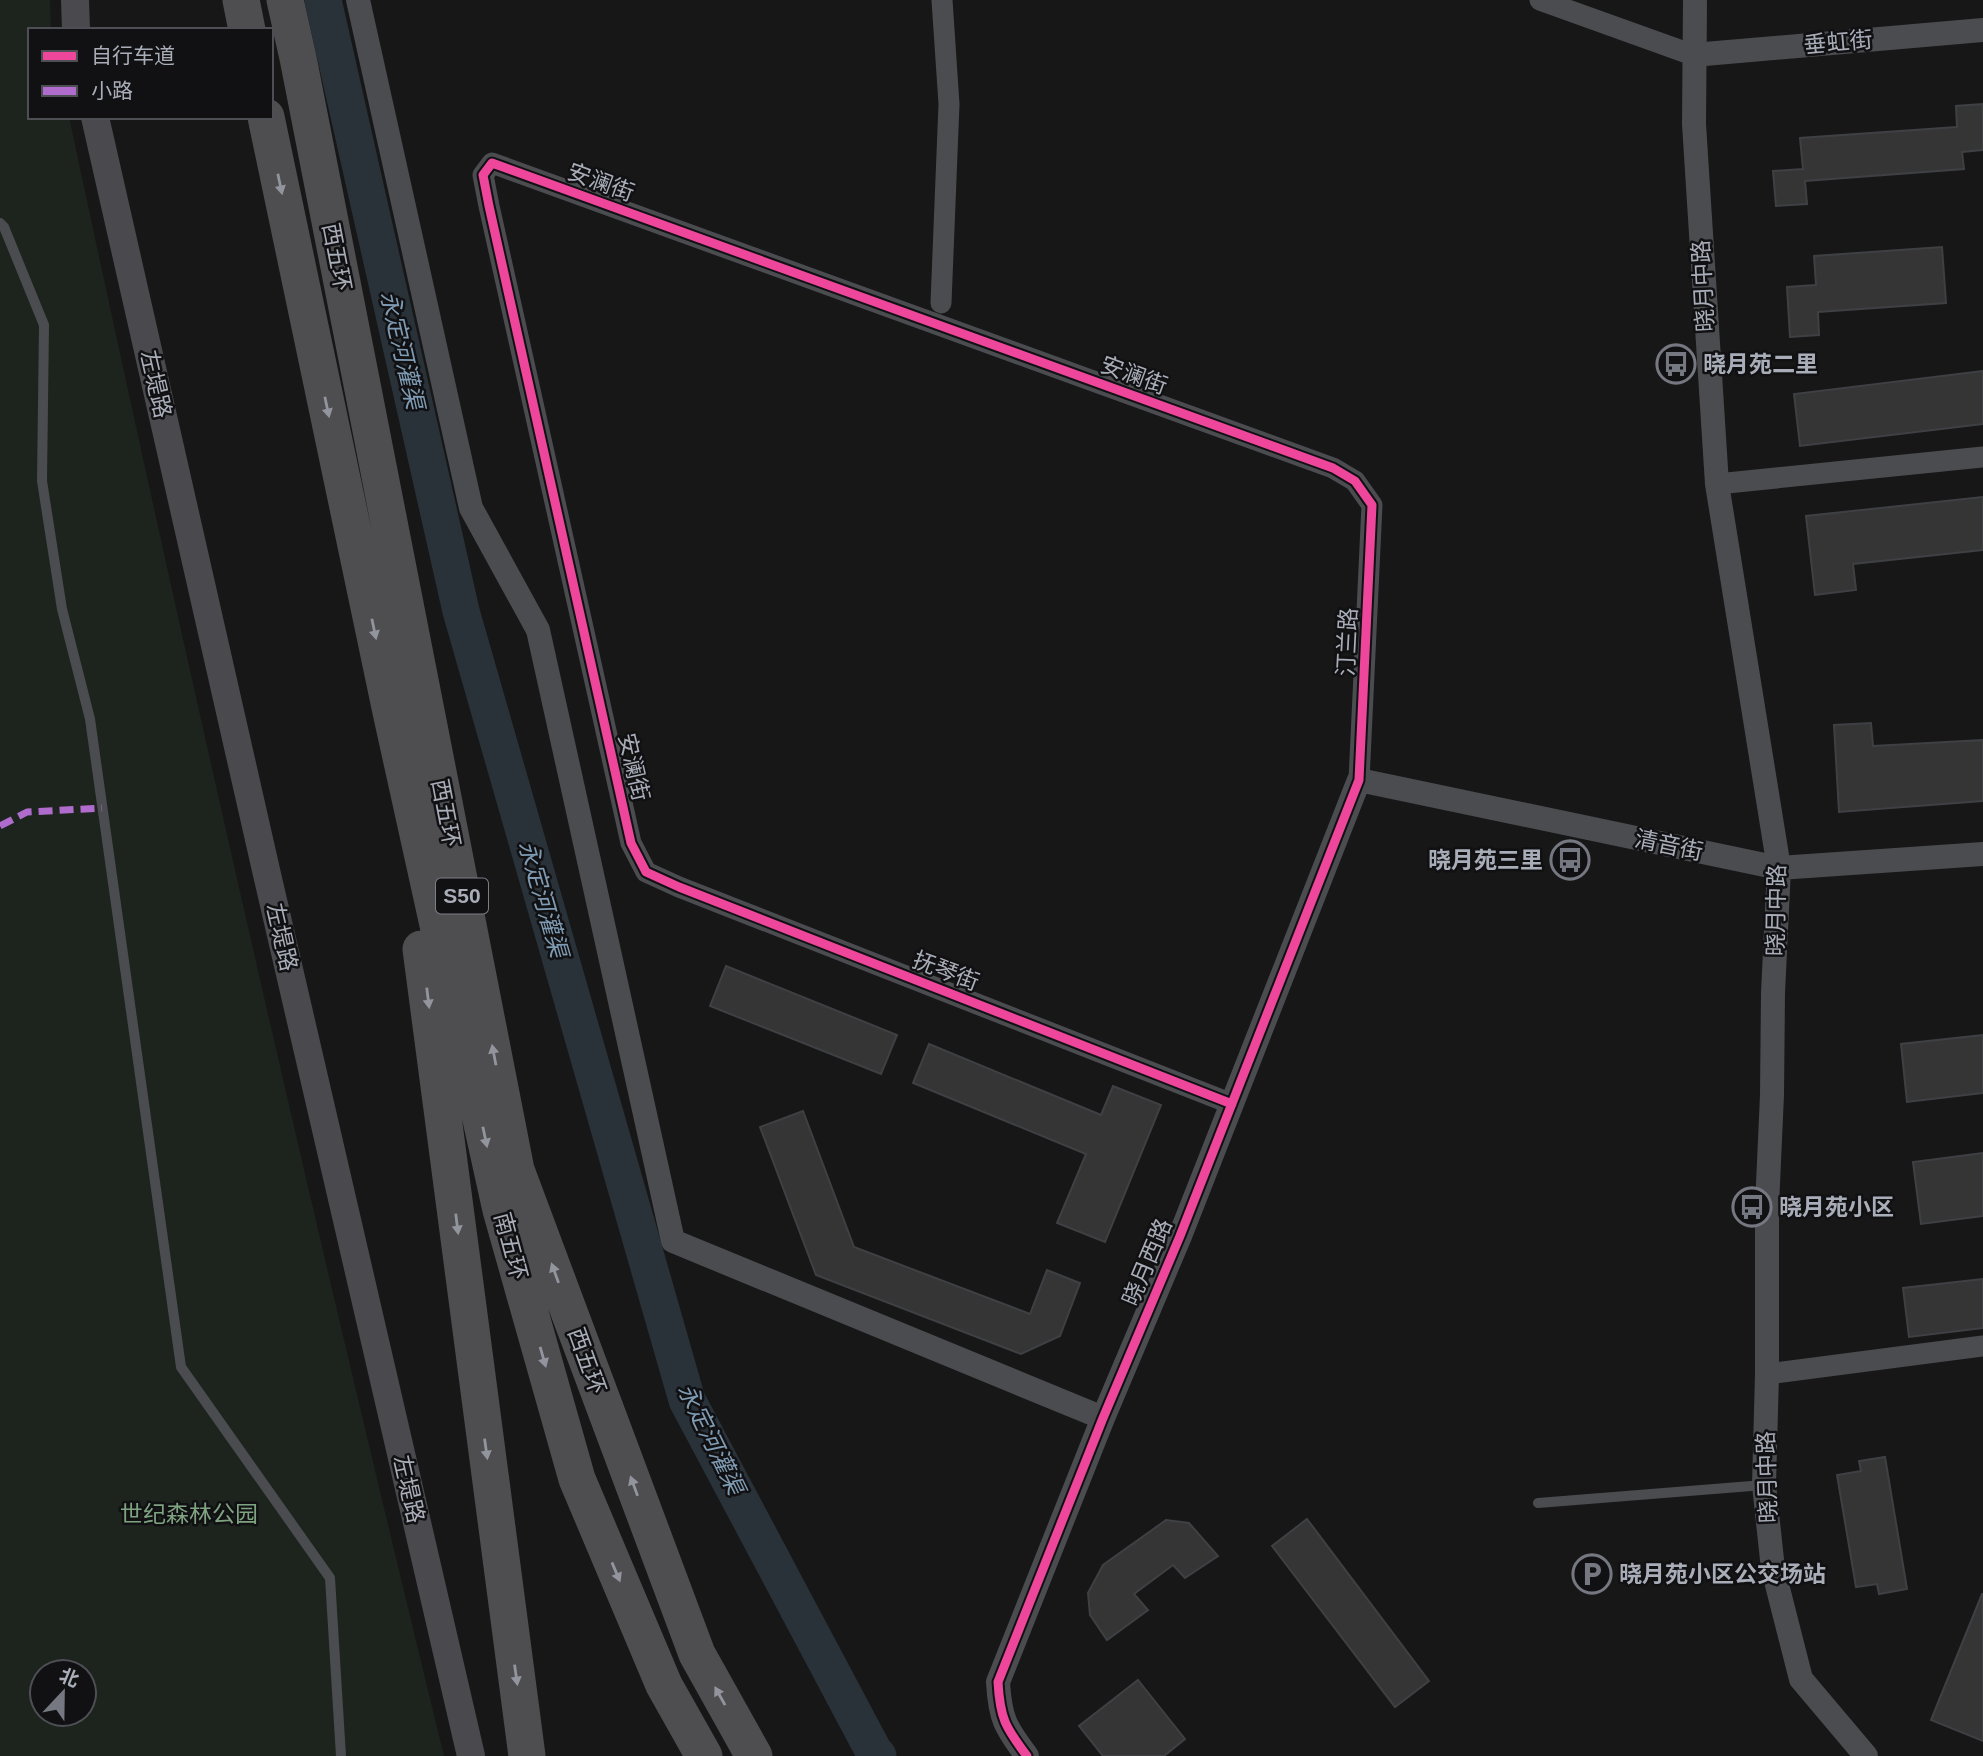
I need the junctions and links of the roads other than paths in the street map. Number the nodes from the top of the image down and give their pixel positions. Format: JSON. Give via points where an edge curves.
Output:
{"nodes":[{"id":1,"x":75,"y":0,"type":"edge"},
{"id":2,"x":242,"y":0,"type":"edge"},
{"id":3,"x":285,"y":0,"type":"edge"},
{"id":4,"x":358,"y":0,"type":"edge"},
{"id":5,"x":942,"y":0,"type":"edge"},
{"id":6,"x":1540,"y":0,"type":"edge"},
{"id":7,"x":1695,"y":0,"type":"edge"},
{"id":8,"x":76,"y":28,"type":"edge"},
{"id":9,"x":247,"y":28,"type":"edge"},
{"id":10,"x":1983,"y":30,"type":"edge"},
{"id":11,"x":1693,"y":55,"type":"junction"},
{"id":12,"x":95,"y":119,"type":"edge"},
{"id":13,"x":266,"y":119,"type":"edge"},
{"id":14,"x":0,"y":223,"type":"edge"},
{"id":15,"x":941,"y":303,"type":"dead end"},
{"id":16,"x":1983,"y":457,"type":"edge"},
{"id":17,"x":1717,"y":484,"type":"junction"},
{"id":18,"x":1372,"y":505,"type":"joint"},
{"id":19,"x":391,"y":712,"type":"junction"},
{"id":20,"x":1360,"y":780,"type":"junction"},
{"id":21,"x":1983,"y":854,"type":"edge"},
{"id":22,"x":1779,"y":868,"type":"junction"},
{"id":23,"x":646,"y":872,"type":"joint"},
{"id":24,"x":1232,"y":1104,"type":"junction"},
{"id":25,"x":1983,"y":1346,"type":"edge"},
{"id":26,"x":1767,"y":1374,"type":"junction"},
{"id":27,"x":1103,"y":1418,"type":"junction"},
{"id":28,"x":1764,"y":1485,"type":"junction"},
{"id":29,"x":1538,"y":1503,"type":"dead end"},
{"id":30,"x":341,"y":1756,"type":"edge"},
{"id":31,"x":471,"y":1756,"type":"edge"},
{"id":32,"x":527,"y":1756,"type":"edge"},
{"id":33,"x":704,"y":1756,"type":"edge"},
{"id":34,"x":754,"y":1756,"type":"edge"},
{"id":35,"x":1027,"y":1756,"type":"edge"},
{"id":36,"x":1866,"y":1756,"type":"edge"}],
"edges":[{"from":1,"to":8,"type":"main road"},
{"from":2,"to":9,"type":"highway"},
{"from":34,"to":3,"type":"highway","name":"西五环","number":"S50","one_way":true,"via":[[697,1654],[516,1170]]},
{"from":4,"to":27,"type":"street","via":[[471,508],[538,630],[673,1241]]},
{"from":5,"to":15,"type":"street","via":[[949,104]]},
{"from":6,"to":11,"type":"street"},
{"from":7,"to":11,"type":"street","name":"晓月中路"},
{"from":10,"to":11,"type":"street","name":"垂虹街"},
{"from":11,"to":17,"type":"street","name":"晓月中路","via":[[1693,124]]},
{"from":12,"to":31,"type":"main road","name":"左堤路"},
{"from":13,"to":19,"type":"highway","name":"西五环","number":"S50","one_way":true},
{"from":14,"to":30,"type":"lane","via":[[44,325],[42,481],[62,609],[90,719],[181,1367],[330,1578]]},
{"from":16,"to":17,"type":"street"},
{"from":17,"to":22,"type":"street","name":"晓月中路"},
{"from":18,"to":20,"type":"street","name":"汀兰路"},
{"from":18,"to":23,"type":"street","name":"安澜街","via":[[1355,481],[1333,468],[492,163],[483,176],[489,206],[632,843]]},
{"from":19,"to":32,"type":"highway","one_way":true},
{"from":19,"to":33,"type":"highway","name":"南五环","number":"S50","one_way":true,"via":[[501,1210],[577,1479],[664,1685]]},
{"from":20,"to":22,"type":"street","name":"清音街"},
{"from":20,"to":24,"type":"street","name":"晓月西路"},
{"from":21,"to":22,"type":"street","name":"清音街"},
{"from":22,"to":26,"type":"street","name":"晓月中路","via":[[1767,1206]]},
{"from":23,"to":24,"type":"street","name":"抚琴街"},
{"from":24,"to":27,"type":"street","name":"晓月西路"},
{"from":25,"to":26,"type":"street"},
{"from":26,"to":28,"type":"street","name":"晓月中路"},
{"from":27,"to":35,"type":"street","name":"晓月西路","via":[[998,1682],[999,1709]]},
{"from":28,"to":29,"type":"lane"},
{"from":28,"to":36,"type":"street","name":"晓月中路","via":[[1773,1569],[1801,1679]]}]}
